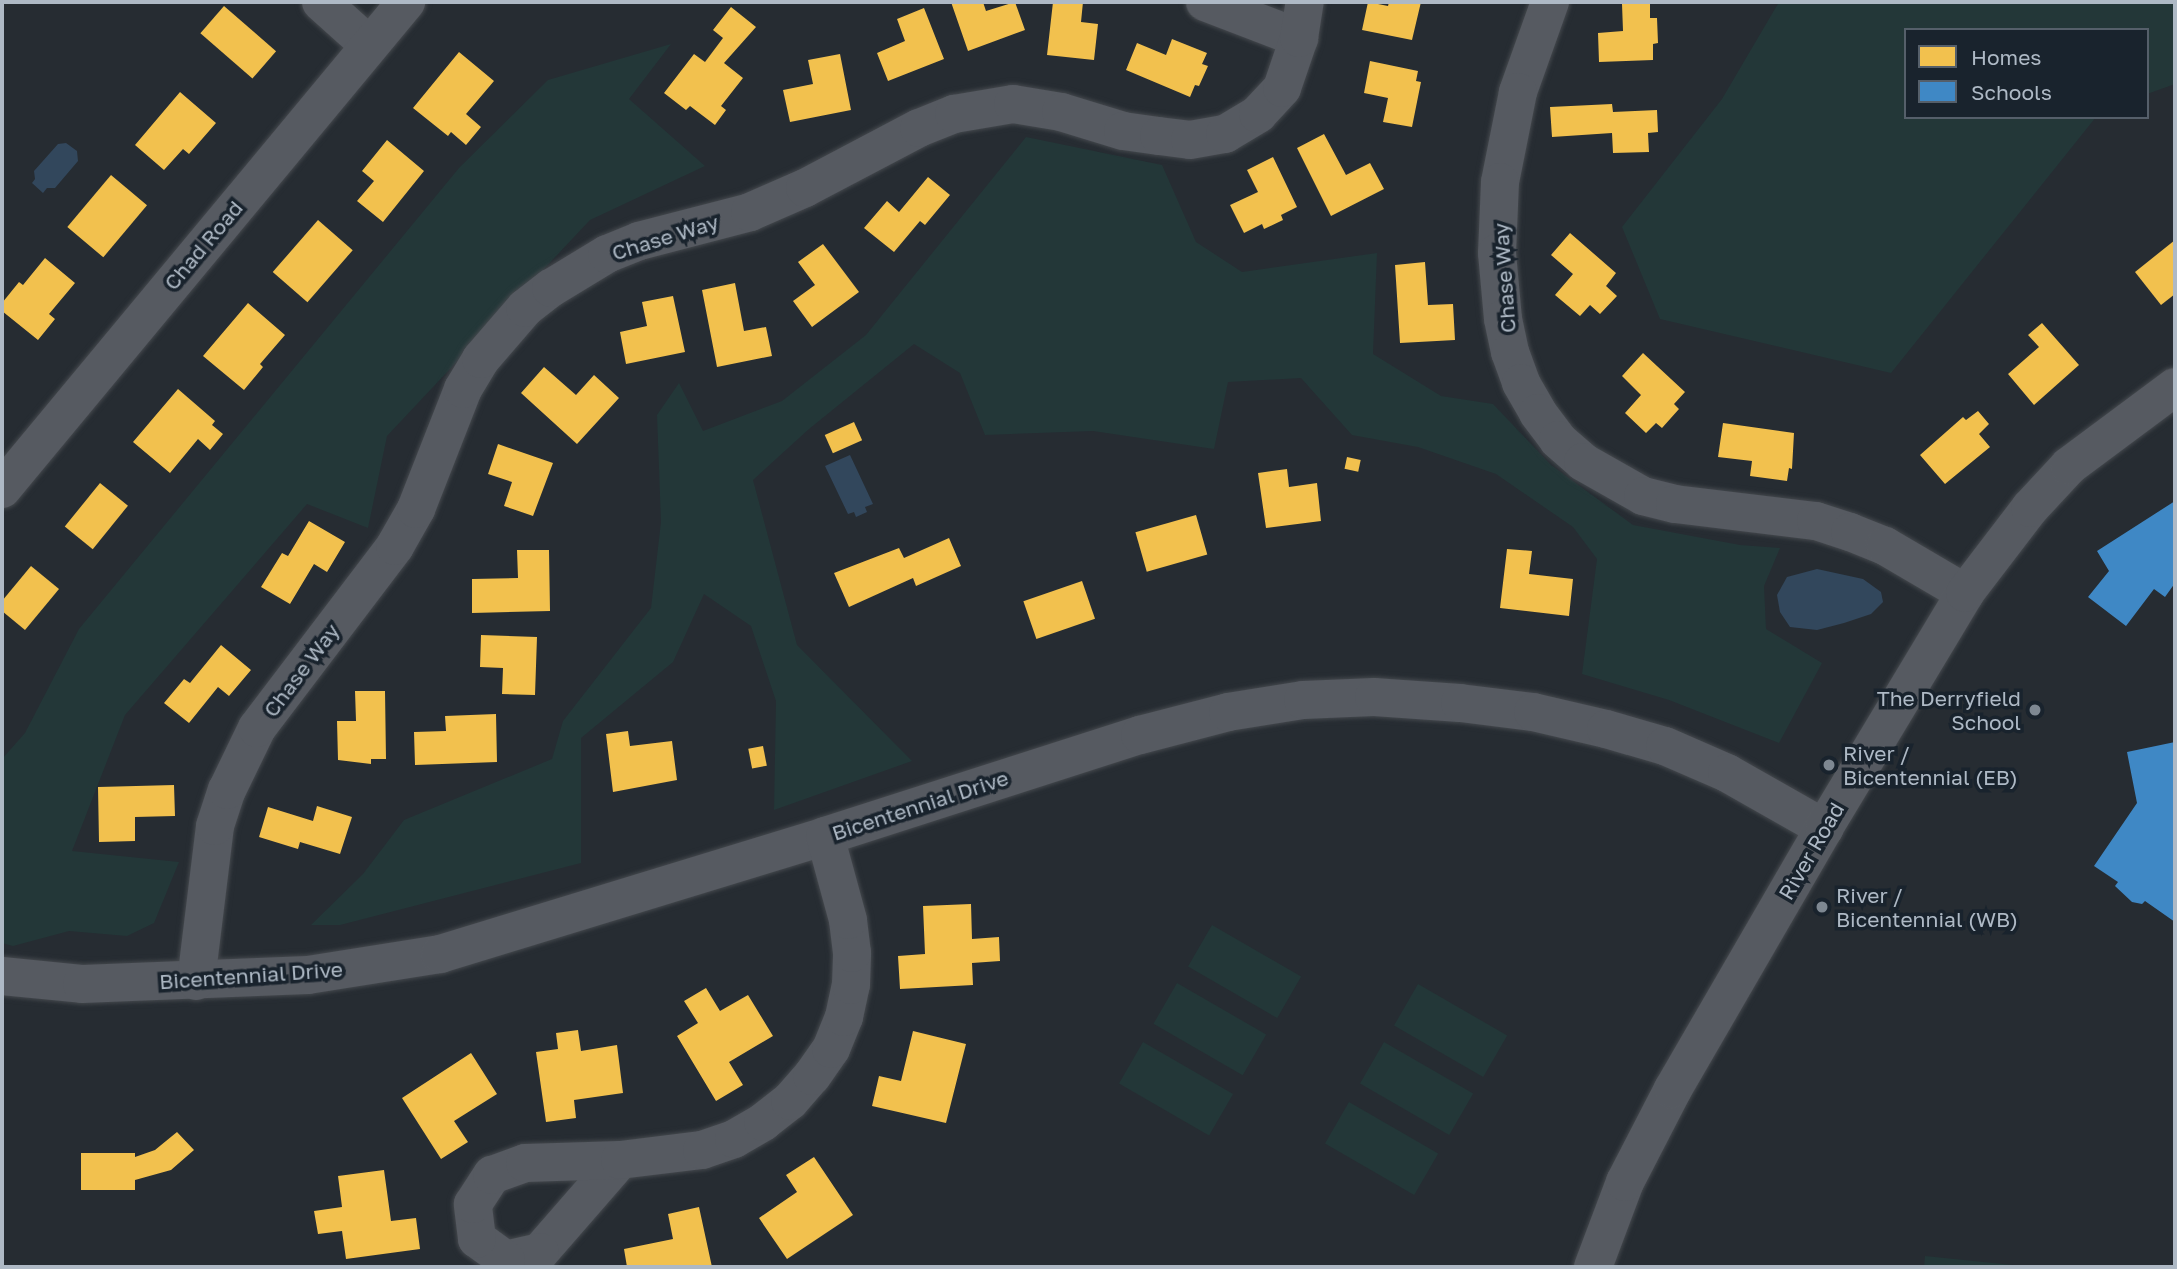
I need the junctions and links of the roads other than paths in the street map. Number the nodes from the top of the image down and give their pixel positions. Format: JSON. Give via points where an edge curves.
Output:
{"nodes":[{"id":1,"x":321,"y":2,"type":"edge"},
{"id":2,"x":405,"y":2,"type":"edge"},
{"id":3,"x":1205,"y":2,"type":"edge"},
{"id":4,"x":1550,"y":2,"type":"edge"},
{"id":5,"x":1302,"y":20,"type":"edge"},
{"id":6,"x":369,"y":45,"type":"junction"},
{"id":7,"x":2175,"y":387,"type":"edge"},
{"id":8,"x":2,"y":489,"type":"edge"},
{"id":9,"x":1965,"y":593,"type":"junction"},
{"id":10,"x":1824,"y":828,"type":"junction"},
{"id":11,"x":825,"y":836,"type":"junction"},
{"id":12,"x":2,"y":976,"type":"edge"},
{"id":13,"x":195,"y":981,"type":"junction"},
{"id":14,"x":620,"y":1160,"type":"dead end"},
{"id":15,"x":1593,"y":1267,"type":"edge"}],
"edges":[{"from":1,"to":6,"type":"street"},
{"from":2,"to":6,"type":"street","name":"Chad Road"},
{"from":3,"to":5,"type":"street"},
{"from":4,"to":9,"type":"street","name":"Chase Way","via":[[1518,92],[1500,182],[1498,242],[1510,352],[1538,413],[1558,440],[1583,462],[1643,496],[1816,522],[1850,532],[1885,546]]},
{"from":5,"to":13,"type":"street","name":"Chase Way","via":[[1282,88],[1258,114],[1225,134],[1190,140],[1123,131],[1013,104],[954,114],[750,212],[607,254],[525,308],[488,350],[463,389],[416,509],[395,546],[257,728],[215,825]]},
{"from":6,"to":8,"type":"street","name":"Chad Road"},
{"from":7,"to":9,"type":"street","name":"River Road","via":[[2069,466],[2030,508]]},
{"from":9,"to":10,"type":"street","name":"River Road"},
{"from":10,"to":11,"type":"street","name":"Bicentennial Drive","via":[[1727,773],[1665,746],[1533,712],[1374,697],[1303,700],[1140,735]]},
{"from":10,"to":15,"type":"street","name":"River Road","via":[[1655,1123],[1625,1182]]},
{"from":11,"to":13,"type":"street","name":"Bicentennial Drive","via":[[440,954],[309,975]]},
{"from":11,"to":14,"type":"street","via":[[852,953],[851,985],[831,1049],[790,1101],[734,1139],[702,1150]]},
{"from":12,"to":13,"type":"street","name":"Bicentennial Drive","via":[[82,984]]}]}
